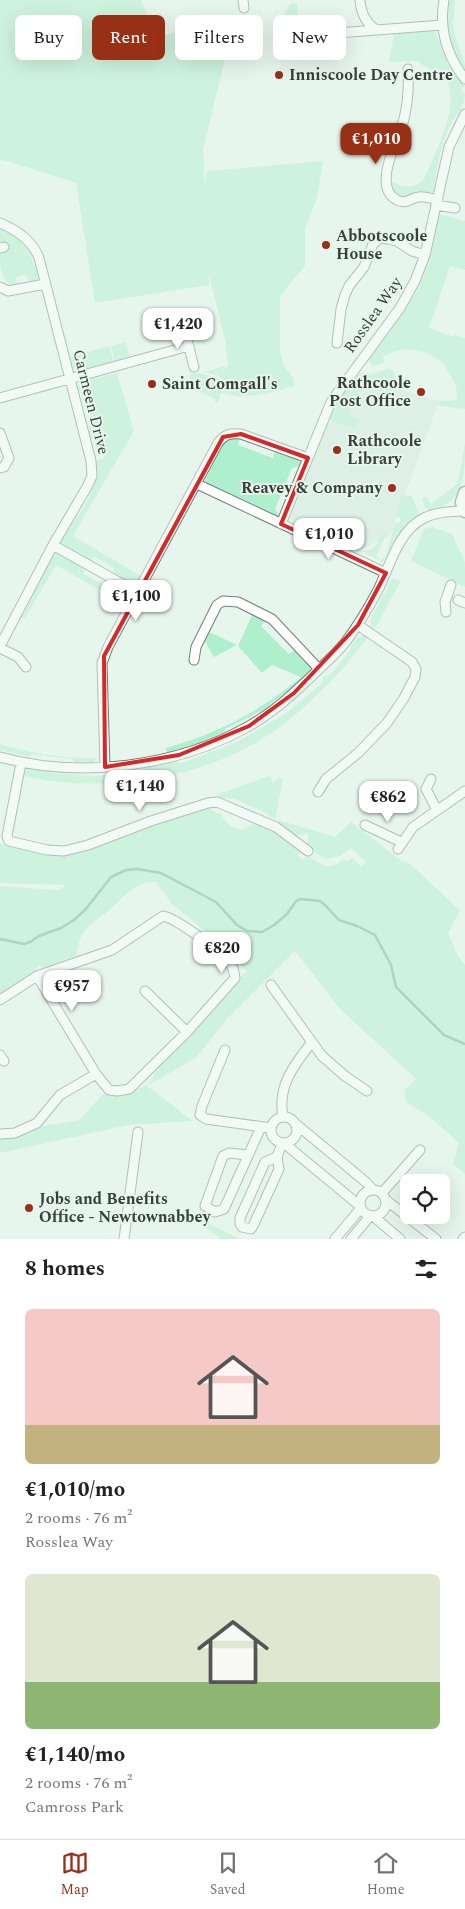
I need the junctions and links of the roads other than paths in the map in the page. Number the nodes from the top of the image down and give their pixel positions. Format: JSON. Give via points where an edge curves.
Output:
{"nodes":[{"id":1,"x":360,"y":0,"type":"edge"},
{"id":2,"x":444,"y":0,"type":"edge"},
{"id":3,"x":442,"y":25,"type":"junction"},
{"id":4,"x":377,"y":30,"type":"junction"},
{"id":5,"x":346,"y":32,"type":"edge"},
{"id":6,"x":408,"y":69,"type":"dead end"},
{"id":7,"x":465,"y":79,"type":"edge"},
{"id":8,"x":465,"y":114,"type":"edge"},
{"id":9,"x":461,"y":131,"type":"edge"},
{"id":10,"x":437,"y":202,"type":"junction"},
{"id":11,"x":455,"y":208,"type":"dead end"},
{"id":12,"x":0,"y":223,"type":"edge"},
{"id":13,"x":425,"y":255,"type":"junction"},
{"id":14,"x":45,"y":284,"type":"junction"},
{"id":15,"x":0,"y":287,"type":"edge"},
{"id":16,"x":184,"y":328,"type":"dead end"},
{"id":17,"x":337,"y":343,"type":"dead end"},
{"id":18,"x":189,"y":346,"type":"junction"},
{"id":19,"x":194,"y":367,"type":"dead end"},
{"id":20,"x":69,"y":378,"type":"junction"},
{"id":21,"x":0,"y":398,"type":"edge"},
{"id":22,"x":0,"y":433,"type":"edge"},
{"id":23,"x":308,"y":458,"type":"junction"},
{"id":24,"x":0,"y":468,"type":"edge"},
{"id":25,"x":197,"y":484,"type":"junction"},
{"id":26,"x":464,"y":495,"type":"edge"},
{"id":27,"x":465,"y":511,"type":"edge"},
{"id":28,"x":442,"y":513,"type":"junction"},
{"id":29,"x":281,"y":524,"type":"junction"},
{"id":30,"x":53,"y":544,"type":"junction"},
{"id":31,"x":386,"y":574,"type":"junction"},
{"id":32,"x":451,"y":585,"type":"dead end"},
{"id":33,"x":138,"y":593,"type":"junction"},
{"id":34,"x":446,"y":612,"type":"dead end"},
{"id":35,"x":358,"y":626,"type":"junction"},
{"id":36,"x":0,"y":647,"type":"edge"},
{"id":37,"x":194,"y":660,"type":"dead end"},
{"id":38,"x":26,"y":667,"type":"dead end"},
{"id":39,"x":319,"y":669,"type":"junction"},
{"id":40,"x":0,"y":757,"type":"edge"},
{"id":41,"x":21,"y":763,"type":"junction"},
{"id":42,"x":105,"y":767,"type":"junction"},
{"id":43,"x":431,"y":779,"type":"dead end"},
{"id":44,"x":465,"y":791,"type":"edge"},
{"id":45,"x":318,"y":792,"type":"dead end"},
{"id":46,"x":438,"y":810,"type":"junction"},
{"id":47,"x":365,"y":825,"type":"dead end"},
{"id":48,"x":308,"y":851,"type":"dead end"},
{"id":49,"x":37,"y":976,"type":"junction"},
{"id":50,"x":271,"y":986,"type":"dead end"},
{"id":51,"x":145,"y":991,"type":"dead end"},
{"id":52,"x":0,"y":1000,"type":"edge"},
{"id":53,"x":187,"y":1032,"type":"junction"},
{"id":54,"x":312,"y":1042,"type":"junction"},
{"id":55,"x":225,"y":1050,"type":"dead end"},
{"id":56,"x":96,"y":1074,"type":"junction"},
{"id":57,"x":367,"y":1091,"type":"dead end"},
{"id":58,"x":283,"y":1117,"type":"junction"},
{"id":59,"x":296,"y":1124,"type":"junction"},
{"id":60,"x":261,"y":1127,"type":"junction"},
{"id":61,"x":271,"y":1128,"type":"junction"},
{"id":62,"x":138,"y":1132,"type":"dead end"},
{"id":63,"x":0,"y":1134,"type":"edge"},
{"id":64,"x":283,"y":1144,"type":"junction"},
{"id":65,"x":420,"y":1150,"type":"dead end"},
{"id":66,"x":248,"y":1154,"type":"junction"},
{"id":67,"x":276,"y":1157,"type":"junction"},
{"id":68,"x":373,"y":1190,"type":"junction"},
{"id":69,"x":384,"y":1197,"type":"junction"},
{"id":70,"x":361,"y":1207,"type":"junction"},
{"id":71,"x":371,"y":1216,"type":"junction"},
{"id":72,"x":124,"y":1239,"type":"edge"},
{"id":73,"x":335,"y":1239,"type":"edge"},
{"id":74,"x":351,"y":1239,"type":"edge"},
{"id":75,"x":400,"y":1239,"type":"edge"},
{"id":76,"x":436,"y":1239,"type":"edge"}],
"edges":[{"from":1,"to":4,"type":"street","via":[[365,19]]},
{"from":2,"to":3,"type":"street"},
{"from":3,"to":4,"type":"street"},
{"from":3,"to":7,"type":"street","via":[[450,53]]},
{"from":4,"to":5,"type":"street"},
{"from":6,"to":10,"type":"street","via":[[407,101],[402,127],[391,152],[386,188],[398,201],[419,197]]},
{"from":8,"to":9,"type":"street","name":"Rosslea Way"},
{"from":9,"to":10,"type":"street","name":"Rosslea Way","via":[[446,160]]},
{"from":10,"to":11,"type":"street"},
{"from":10,"to":13,"type":"street","name":"Rosslea Way"},
{"from":12,"to":14,"type":"street","name":"Carmeen Drive","via":[[26,238],[36,252]]},
{"from":13,"to":17,"type":"street","via":[[388,239],[380,238],[373,244],[364,267],[345,294]]},
{"from":13,"to":23,"type":"street","name":"Rosslea Way","via":[[400,308],[331,402]]},
{"from":14,"to":15,"type":"street","via":[[8,292]]},
{"from":14,"to":20,"type":"street","name":"Carmeen Drive"},
{"from":16,"to":18,"type":"street"},
{"from":18,"to":19,"type":"street"},
{"from":18,"to":20,"type":"street"},
{"from":20,"to":21,"type":"street"},
{"from":20,"to":30,"type":"street","name":"Carmeen Drive","via":[[92,464],[92,476]]},
{"from":22,"to":24,"type":"street","via":[[9,458]]},
{"from":23,"to":25,"type":"street","via":[[231,433],[218,443]]},
{"from":23,"to":29,"type":"street","name":"Rosslea Way"},
{"from":25,"to":29,"type":"street"},
{"from":25,"to":33,"type":"street"},
{"from":26,"to":27,"type":"street"},
{"from":26,"to":28,"type":"street"},
{"from":27,"to":28,"type":"street"},
{"from":28,"to":31,"type":"street","via":[[424,518],[413,526],[402,539]]},
{"from":29,"to":31,"type":"street"},
{"from":30,"to":33,"type":"street"},
{"from":30,"to":36,"type":"street","name":"Carmeen Drive"},
{"from":31,"to":35,"type":"street"},
{"from":32,"to":34,"type":"street","via":[[445,602]]},
{"from":33,"to":42,"type":"street","via":[[102,663]]},
{"from":35,"to":39,"type":"street"},
{"from":35,"to":45,"type":"street","via":[[412,662],[416,669],[415,677],[387,723],[326,779]]},
{"from":36,"to":38,"type":"street","via":[[18,657]]},
{"from":37,"to":39,"type":"street","via":[[196,647],[217,605],[230,600],[272,619]]},
{"from":39,"to":42,"type":"street","via":[[294,693],[249,726],[179,755]]},
{"from":40,"to":41,"type":"street"},
{"from":41,"to":42,"type":"street"},
{"from":41,"to":48,"type":"street","via":[[7,836],[9,840],[64,851],[151,820],[217,802],[276,827]]},
{"from":43,"to":46,"type":"street","via":[[426,789]]},
{"from":44,"to":46,"type":"street"},
{"from":46,"to":47,"type":"street","via":[[413,827],[400,845]]},
{"from":49,"to":52,"type":"street"},
{"from":49,"to":53,"type":"street","via":[[112,950],[158,918],[168,917],[228,960],[234,970],[235,978]]},
{"from":49,"to":56,"type":"street"},
{"from":50,"to":54,"type":"street"},
{"from":51,"to":53,"type":"street"},
{"from":53,"to":56,"type":"street","via":[[129,1089],[110,1090]]},
{"from":54,"to":57,"type":"street","via":[[322,1056]]},
{"from":54,"to":58,"type":"street","via":[[289,1073],[283,1087]]},
{"from":55,"to":60,"type":"street","via":[[200,1115],[206,1119]]},
{"from":56,"to":63,"type":"street","via":[[60,1095],[37,1124],[15,1133]]},
{"from":58,"to":59,"type":"street"},
{"from":58,"to":61,"type":"street","via":[[275,1120]]},
{"from":59,"to":64,"type":"street","via":[[296,1137],[292,1142]]},
{"from":59,"to":68,"type":"street"},
{"from":60,"to":61,"type":"street"},
{"from":60,"to":66,"type":"street"},
{"from":61,"to":64,"type":"street","via":[[273,1138]]},
{"from":62,"to":72,"type":"street"},
{"from":64,"to":67,"type":"street"},
{"from":64,"to":70,"type":"street"},
{"from":65,"to":69,"type":"street"},
{"from":66,"to":66,"type":"street","via":[[224,1209],[215,1212],[207,1208],[223,1156],[229,1153]]},
{"from":67,"to":67,"type":"street","via":[[279,1169],[254,1224],[251,1229],[242,1227],[240,1218],[265,1162]]},
{"from":68,"to":69,"type":"street"},
{"from":68,"to":70,"type":"street","via":[[362,1196]]},
{"from":69,"to":71,"type":"street","via":[[385,1210]]},
{"from":69,"to":76,"type":"street"},
{"from":70,"to":71,"type":"street"},
{"from":70,"to":73,"type":"street"},
{"from":71,"to":74,"type":"street"},
{"from":71,"to":75,"type":"street"}]}
